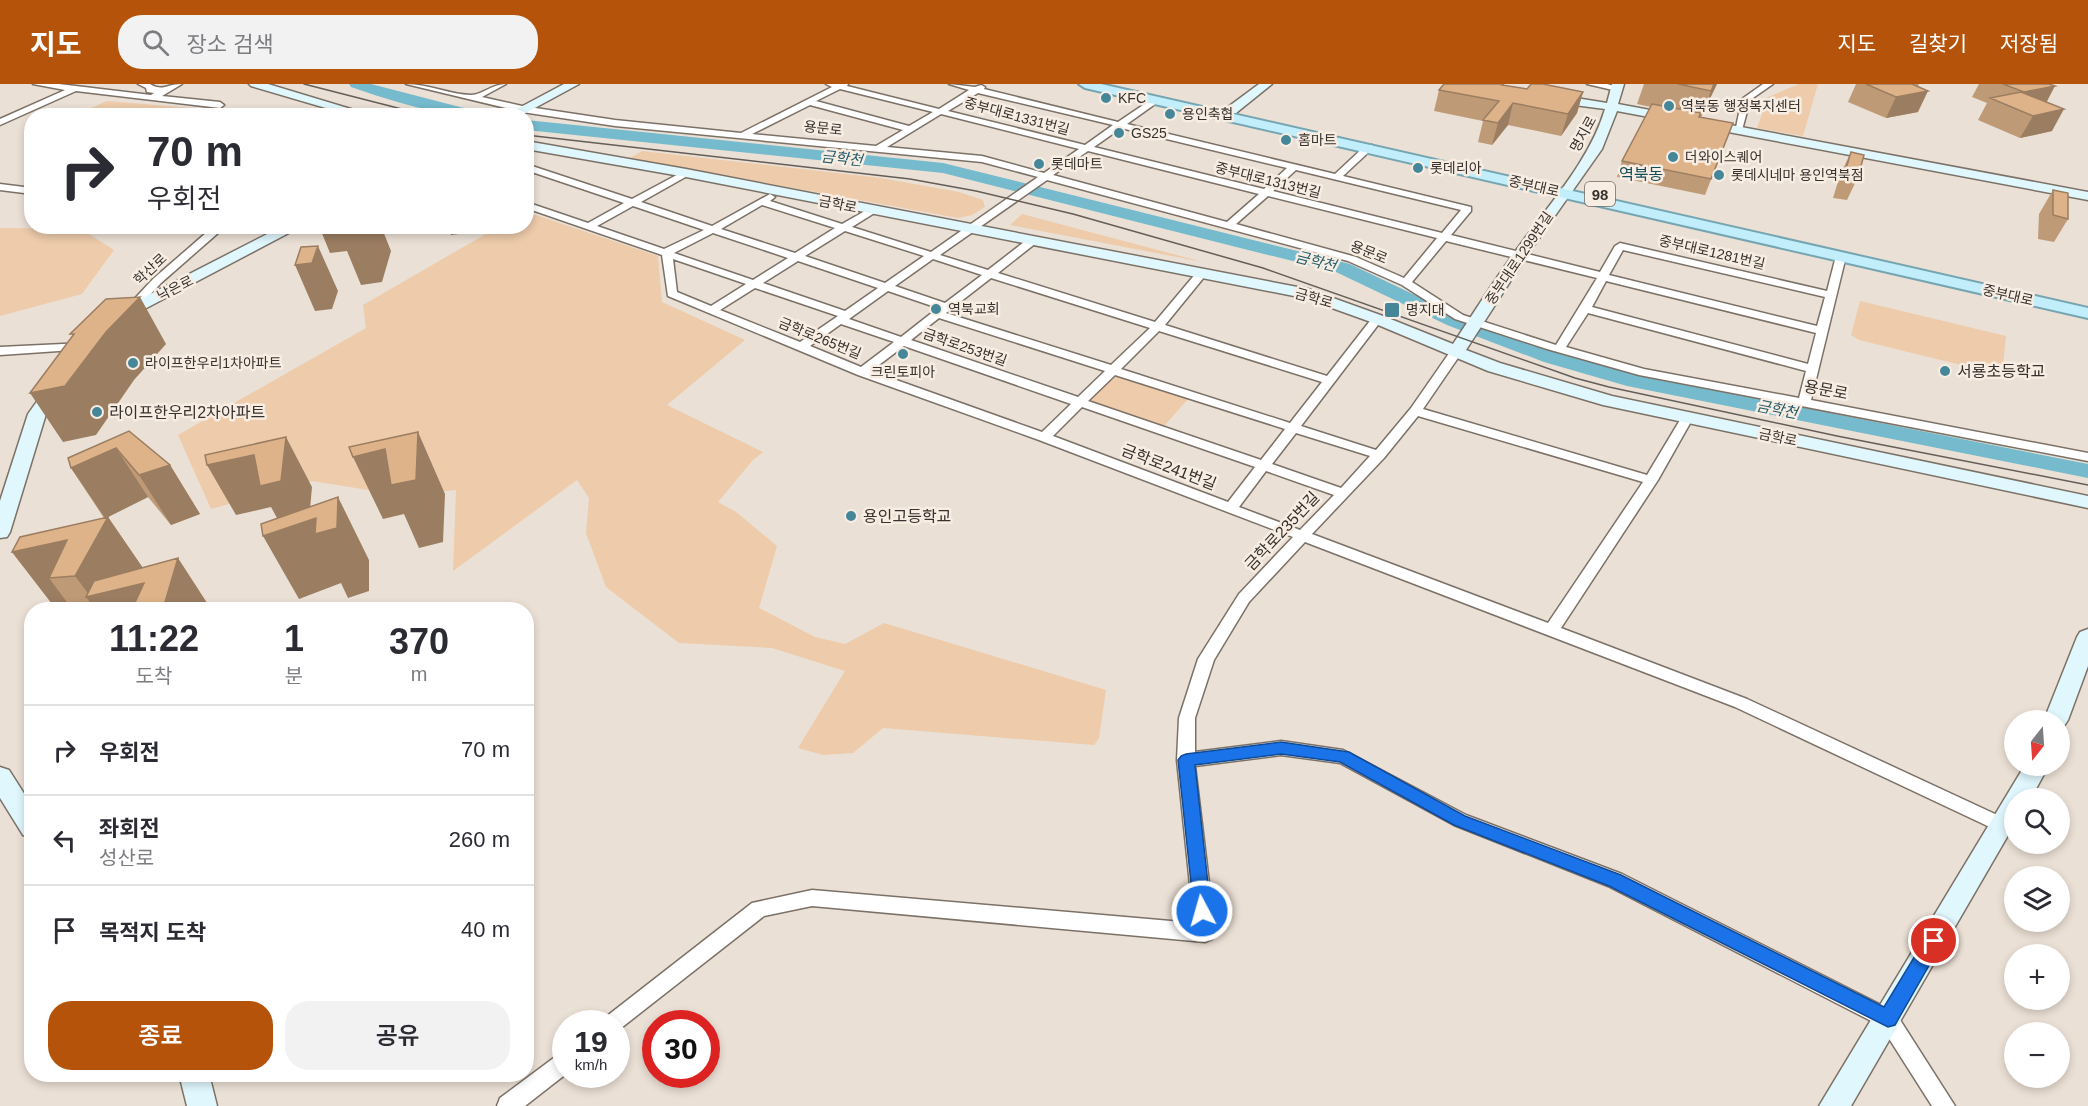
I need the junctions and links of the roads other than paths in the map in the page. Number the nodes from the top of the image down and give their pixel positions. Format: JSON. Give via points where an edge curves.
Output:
{"nodes":[{"id":1,"x":37,"y":84,"type":"edge"},
{"id":2,"x":85,"y":84,"type":"edge"},
{"id":3,"x":142,"y":84,"type":"edge"},
{"id":4,"x":178,"y":84,"type":"edge"},
{"id":5,"x":255,"y":84,"type":"edge"},
{"id":6,"x":410,"y":84,"type":"edge"},
{"id":7,"x":502,"y":84,"type":"edge"},
{"id":8,"x":573,"y":84,"type":"edge"},
{"id":9,"x":953,"y":84,"type":"edge"},
{"id":10,"x":987,"y":84,"type":"edge"},
{"id":11,"x":1085,"y":84,"type":"edge"},
{"id":12,"x":1113,"y":84,"type":"edge"},
{"id":13,"x":1266,"y":84,"type":"edge"},
{"id":14,"x":1591,"y":84,"type":"edge"},
{"id":15,"x":1769,"y":84,"type":"edge"},
{"id":16,"x":838,"y":85,"type":"edge"},
{"id":17,"x":1618,"y":86,"type":"edge"},
{"id":18,"x":74,"y":89,"type":"junction"},
{"id":19,"x":977,"y":90,"type":"junction"},
{"id":20,"x":163,"y":92,"type":"junction"},
{"id":21,"x":1536,"y":96,"type":"edge"},
{"id":22,"x":151,"y":98,"type":"junction"},
{"id":23,"x":472,"y":99,"type":"junction"},
{"id":24,"x":1155,"y":100,"type":"junction"},
{"id":25,"x":809,"y":102,"type":"junction"},
{"id":26,"x":1613,"y":107,"type":"junction"},
{"id":27,"x":32,"y":108,"type":"edge"},
{"id":28,"x":215,"y":108,"type":"edge"},
{"id":29,"x":340,"y":108,"type":"edge"},
{"id":30,"x":503,"y":108,"type":"edge"},
{"id":31,"x":525,"y":108,"type":"edge"},
{"id":32,"x":1232,"y":110,"type":"junction"},
{"id":33,"x":942,"y":111,"type":"junction"},
{"id":34,"x":24,"y":112,"type":"edge"},
{"id":35,"x":0,"y":114,"type":"edge"},
{"id":36,"x":534,"y":114,"type":"edge"},
{"id":37,"x":14,"y":116,"type":"junction"},
{"id":38,"x":0,"y":122,"type":"edge"},
{"id":39,"x":1120,"y":125,"type":"junction"},
{"id":40,"x":910,"y":129,"type":"junction"},
{"id":41,"x":1738,"y":130,"type":"junction"},
{"id":42,"x":743,"y":135,"type":"junction"},
{"id":43,"x":534,"y":147,"type":"edge"},
{"id":44,"x":1369,"y":147,"type":"junction"},
{"id":45,"x":879,"y":148,"type":"junction"},
{"id":46,"x":1085,"y":148,"type":"junction"},
{"id":47,"x":1294,"y":167,"type":"junction"},
{"id":48,"x":534,"y":170,"type":"edge"},
{"id":49,"x":686,"y":173,"type":"junction"},
{"id":50,"x":1337,"y":177,"type":"junction"},
{"id":51,"x":1045,"y":178,"type":"junction"},
{"id":52,"x":0,"y":187,"type":"edge"},
{"id":53,"x":24,"y":190,"type":"edge"},
{"id":54,"x":1565,"y":190,"type":"junction"},
{"id":55,"x":776,"y":192,"type":"junction"},
{"id":56,"x":1265,"y":194,"type":"junction"},
{"id":57,"x":2088,"y":196,"type":"edge"},
{"id":58,"x":762,"y":202,"type":"junction"},
{"id":59,"x":633,"y":203,"type":"junction"},
{"id":60,"x":534,"y":208,"type":"edge"},
{"id":61,"x":872,"y":210,"type":"junction"},
{"id":62,"x":590,"y":226,"type":"junction"},
{"id":63,"x":1227,"y":227,"type":"junction"},
{"id":64,"x":847,"y":228,"type":"junction"},
{"id":65,"x":973,"y":228,"type":"junction"},
{"id":66,"x":713,"y":230,"type":"junction"},
{"id":67,"x":212,"y":234,"type":"edge"},
{"id":68,"x":279,"y":234,"type":"edge"},
{"id":69,"x":1444,"y":237,"type":"junction"},
{"id":70,"x":1032,"y":241,"type":"junction"},
{"id":71,"x":667,"y":252,"type":"junction"},
{"id":72,"x":932,"y":256,"type":"junction"},
{"id":73,"x":1519,"y":256,"type":"junction"},
{"id":74,"x":1841,"y":256,"type":"junction"},
{"id":75,"x":798,"y":258,"type":"junction"},
{"id":76,"x":988,"y":273,"type":"junction"},
{"id":77,"x":1201,"y":274,"type":"junction"},
{"id":78,"x":1604,"y":277,"type":"junction"},
{"id":79,"x":1406,"y":283,"type":"junction"},
{"id":80,"x":756,"y":284,"type":"junction"},
{"id":81,"x":887,"y":287,"type":"junction"},
{"id":82,"x":1831,"y":295,"type":"junction"},
{"id":83,"x":2088,"y":303,"type":"edge"},
{"id":84,"x":1585,"y":309,"type":"junction"},
{"id":85,"x":712,"y":310,"type":"junction"},
{"id":86,"x":941,"y":310,"type":"junction"},
{"id":87,"x":129,"y":311,"type":"junction"},
{"id":88,"x":2088,"y":312,"type":"edge"},
{"id":89,"x":844,"y":318,"type":"junction"},
{"id":90,"x":1377,"y":318,"type":"junction"},
{"id":91,"x":1475,"y":322,"type":"junction"},
{"id":92,"x":1157,"y":327,"type":"junction"},
{"id":93,"x":1822,"y":331,"type":"junction"},
{"id":94,"x":100,"y":340,"type":"junction"},
{"id":95,"x":901,"y":341,"type":"junction"},
{"id":96,"x":801,"y":347,"type":"junction"},
{"id":97,"x":1458,"y":349,"type":"junction"},
{"id":98,"x":1559,"y":349,"type":"junction"},
{"id":99,"x":0,"y":351,"type":"edge"},
{"id":100,"x":78,"y":362,"type":"edge"},
{"id":101,"x":1811,"y":369,"type":"junction"},
{"id":102,"x":1113,"y":370,"type":"junction"},
{"id":103,"x":862,"y":372,"type":"junction"},
{"id":104,"x":63,"y":376,"type":"edge"},
{"id":105,"x":1330,"y":381,"type":"junction"},
{"id":106,"x":1080,"y":402,"type":"junction"},
{"id":107,"x":1804,"y":402,"type":"junction"},
{"id":108,"x":1415,"y":411,"type":"junction"},
{"id":109,"x":1687,"y":418,"type":"junction"},
{"id":110,"x":1293,"y":428,"type":"junction"},
{"id":111,"x":1044,"y":437,"type":"junction"},
{"id":112,"x":1379,"y":455,"type":"junction"},
{"id":113,"x":2088,"y":457,"type":"edge"},
{"id":114,"x":1264,"y":466,"type":"junction"},
{"id":115,"x":1651,"y":480,"type":"junction"},
{"id":116,"x":1343,"y":493,"type":"junction"},
{"id":117,"x":2088,"y":502,"type":"edge"},
{"id":118,"x":1231,"y":508,"type":"junction"},
{"id":119,"x":3,"y":517,"type":"edge"},
{"id":120,"x":0,"y":532,"type":"edge"},
{"id":121,"x":1304,"y":535,"type":"junction"},
{"id":122,"x":1551,"y":631,"type":"junction"},
{"id":123,"x":2088,"y":637,"type":"edge"},
{"id":124,"x":2060,"y":710,"type":"edge"},
{"id":125,"x":1186,"y":760,"type":"junction"},
{"id":126,"x":0,"y":777,"type":"edge"},
{"id":127,"x":2004,"y":813,"type":"edge"},
{"id":128,"x":24,"y":815,"type":"edge"},
{"id":129,"x":2004,"y":822,"type":"edge"},
{"id":130,"x":630,"y":1010,"type":"edge"},
{"id":131,"x":1888,"y":1019,"type":"junction"},
{"id":132,"x":552,"y":1072,"type":"edge"},
{"id":133,"x":196,"y":1082,"type":"edge"},
{"id":134,"x":202,"y":1106,"type":"edge"},
{"id":135,"x":508,"y":1106,"type":"edge"},
{"id":136,"x":1834,"y":1106,"type":"edge"},
{"id":137,"x":1944,"y":1106,"type":"edge"}],
"edges":[{"from":1,"to":18,"type":"street"},
{"from":2,"to":18,"type":"street"},
{"from":3,"to":20,"type":"street"},
{"from":4,"to":20,"type":"street"},
{"from":5,"to":29,"type":"main road"},
{"from":6,"to":23,"type":"street","name":"용문로"},
{"from":7,"to":23,"type":"street"},
{"from":8,"to":31,"type":"main road"},
{"from":9,"to":19,"type":"street","name":"중부대로1331번길"},
{"from":10,"to":19,"type":"street"},
{"from":11,"to":24,"type":"main road","name":"중부대로","number":"98"},
{"from":12,"to":32,"type":"main road","name":"중부대로","number":"98"},
{"from":13,"to":32,"type":"main road"},
{"from":14,"to":17,"type":"street"},
{"from":15,"to":41,"type":"street","via":[[1746,99]]},
{"from":16,"to":25,"type":"street"},
{"from":16,"to":33,"type":"street","name":"중부대로1331번길"},
{"from":17,"to":26,"type":"main road","name":"명지로"},
{"from":18,"to":22,"type":"street"},
{"from":18,"to":27,"type":"street"},
{"from":19,"to":33,"type":"street"},
{"from":19,"to":39,"type":"street","name":"중부대로1331번길"},
{"from":20,"to":22,"type":"street"},
{"from":21,"to":26,"type":"main road"},
{"from":22,"to":28,"type":"street","via":[[220,105]]},
{"from":23,"to":30,"type":"street","name":"용문로"},
{"from":24,"to":39,"type":"street","name":"중부대로1331번길"},
{"from":24,"to":44,"type":"main road","name":"중부대로","number":"98"},
{"from":25,"to":40,"type":"street"},
{"from":25,"to":42,"type":"street"},
{"from":26,"to":41,"type":"main road"},
{"from":26,"to":54,"type":"main road","name":"명지로","via":[[1596,149]]},
{"from":32,"to":54,"type":"main road","name":"중부대로","number":"98"},
{"from":33,"to":40,"type":"street"},
{"from":33,"to":46,"type":"street","name":"중부대로1331번길"},
{"from":34,"to":37,"type":"street"},
{"from":35,"to":37,"type":"street"},
{"from":36,"to":42,"type":"street","name":"용문로"},
{"from":37,"to":38,"type":"street"},
{"from":39,"to":46,"type":"street","name":"중부대로1331번길"},
{"from":39,"to":47,"type":"street","name":"중부대로1313번길"},
{"from":40,"to":45,"type":"street"},
{"from":41,"to":57,"type":"main road"},
{"from":42,"to":45,"type":"street","name":"용문로"},
{"from":43,"to":49,"type":"main road","name":"금학로"},
{"from":44,"to":50,"type":"street","name":"중부대로1313번길"},
{"from":44,"to":54,"type":"main road","name":"중부대로","number":"98"},
{"from":45,"to":51,"type":"street","name":"용문로","via":[[982,159]]},
{"from":46,"to":51,"type":"street","name":"중부대로1331번길"},
{"from":46,"to":56,"type":"street","name":"중부대로1313번길"},
{"from":47,"to":50,"type":"street","name":"중부대로1313번길"},
{"from":47,"to":56,"type":"street"},
{"from":48,"to":59,"type":"street"},
{"from":49,"to":55,"type":"main road","name":"금학로"},
{"from":49,"to":59,"type":"street"},
{"from":50,"to":69,"type":"street","name":"중부대로1313번길","via":[[1467,209]]},
{"from":51,"to":63,"type":"street","name":"용문로"},
{"from":51,"to":65,"type":"street","name":"중부대로1331번길"},
{"from":52,"to":53,"type":"street"},
{"from":54,"to":73,"type":"main road","name":"중부대로1299번길"},
{"from":54,"to":74,"type":"main road","name":"중부대로","number":"98"},
{"from":54,"to":83,"type":"main road","name":"중부대로","number":"98"},
{"from":55,"to":58,"type":"street"},
{"from":55,"to":61,"type":"main road","name":"금학로"},
{"from":56,"to":63,"type":"street"},
{"from":56,"to":69,"type":"street","name":"중부대로1313번길"},
{"from":58,"to":64,"type":"street"},
{"from":58,"to":66,"type":"street"},
{"from":59,"to":62,"type":"street"},
{"from":59,"to":66,"type":"street"},
{"from":60,"to":62,"type":"street","name":"금학로253번길"},
{"from":61,"to":64,"type":"street"},
{"from":61,"to":65,"type":"main road","name":"금학로"},
{"from":62,"to":71,"type":"street","name":"금학로253번길"},
{"from":63,"to":79,"type":"street","name":"용문로","via":[[1352,260]]},
{"from":64,"to":72,"type":"street"},
{"from":64,"to":75,"type":"street"},
{"from":65,"to":70,"type":"main road","name":"금학로"},
{"from":65,"to":72,"type":"street","name":"중부대로1331번길"},
{"from":66,"to":71,"type":"street"},
{"from":66,"to":75,"type":"street"},
{"from":67,"to":87,"type":"street","name":"학산로"},
{"from":68,"to":87,"type":"main road","name":"낙은로"},
{"from":69,"to":73,"type":"street"},
{"from":69,"to":79,"type":"street","name":"중부대로1313번길"},
{"from":70,"to":76,"type":"street","name":"금학로265번길"},
{"from":70,"to":77,"type":"main road","name":"금학로"},
{"from":71,"to":80,"type":"street","name":"금학로253번길"},
{"from":71,"to":85,"type":"street","name":"금학로265번길","via":[[672,294]]},
{"from":72,"to":76,"type":"street"},
{"from":72,"to":81,"type":"street","name":"중부대로1331번길"},
{"from":73,"to":78,"type":"street"},
{"from":73,"to":91,"type":"main road","name":"중부대로1299번길"},
{"from":74,"to":82,"type":"street"},
{"from":74,"to":88,"type":"main road","name":"중부대로","number":"98"},
{"from":75,"to":80,"type":"street"},
{"from":75,"to":81,"type":"street"},
{"from":76,"to":86,"type":"street","name":"금학로265번길"},
{"from":76,"to":92,"type":"street"},
{"from":77,"to":90,"type":"main road","name":"금학로","via":[[1308,294]]},
{"from":77,"to":92,"type":"street"},
{"from":78,"to":82,"type":"street","name":"중부대로1281번길","via":[[1620,246]]},
{"from":78,"to":84,"type":"street"},
{"from":78,"to":93,"type":"street"},
{"from":79,"to":91,"type":"street","name":"용문로"},
{"from":80,"to":85,"type":"street"},
{"from":80,"to":89,"type":"street","name":"금학로253번길"},
{"from":81,"to":86,"type":"street"},
{"from":81,"to":89,"type":"street","name":"중부대로1331번길"},
{"from":82,"to":93,"type":"street"},
{"from":84,"to":98,"type":"street"},
{"from":84,"to":101,"type":"street"},
{"from":85,"to":96,"type":"street","name":"금학로265번길"},
{"from":86,"to":95,"type":"street","name":"금학로265번길"},
{"from":86,"to":102,"type":"street","name":"금학로253번길"},
{"from":87,"to":94,"type":"main road","name":"낙은로"},
{"from":89,"to":95,"type":"street","name":"금학로253번길"},
{"from":89,"to":96,"type":"street","name":"중부대로1331번길"},
{"from":90,"to":97,"type":"main road","name":"금학로"},
{"from":90,"to":105,"type":"street","name":"금학로241번길"},
{"from":91,"to":97,"type":"main road","name":"중부대로1299번길"},
{"from":91,"to":98,"type":"street","name":"용문로"},
{"from":92,"to":102,"type":"street"},
{"from":92,"to":105,"type":"street"},
{"from":93,"to":101,"type":"street"},
{"from":94,"to":99,"type":"street"},
{"from":94,"to":100,"type":"main road","name":"낙은로"},
{"from":95,"to":103,"type":"street","name":"금학로265번길"},
{"from":95,"to":106,"type":"street","name":"금학로253번길"},
{"from":96,"to":103,"type":"street","name":"금학로265번길"},
{"from":97,"to":108,"type":"street","name":"금학로235번길"},
{"from":97,"to":109,"type":"main road","name":"금학로","via":[[1549,384]]},
{"from":98,"to":107,"type":"street","name":"용문로","via":[[1643,372]]},
{"from":101,"to":107,"type":"street"},
{"from":102,"to":106,"type":"street"},
{"from":102,"to":110,"type":"street"},
{"from":103,"to":111,"type":"street"},
{"from":104,"to":119,"type":"main road","via":[[37,414]]},
{"from":105,"to":110,"type":"street","name":"금학로241번길"},
{"from":106,"to":111,"type":"street"},
{"from":106,"to":114,"type":"street","name":"금학로241번길"},
{"from":107,"to":113,"type":"street","name":"용문로"},
{"from":108,"to":112,"type":"street","name":"금학로235번길"},
{"from":108,"to":115,"type":"street"},
{"from":109,"to":115,"type":"street"},
{"from":109,"to":117,"type":"main road","name":"금학로"},
{"from":110,"to":112,"type":"street"},
{"from":110,"to":114,"type":"street","name":"금학로241번길"},
{"from":111,"to":118,"type":"street","name":"금학로241번길"},
{"from":112,"to":116,"type":"street","name":"금학로235번길"},
{"from":114,"to":116,"type":"street"},
{"from":114,"to":118,"type":"street","name":"금학로241번길"},
{"from":115,"to":122,"type":"street"},
{"from":116,"to":121,"type":"street","name":"금학로235번길"},
{"from":118,"to":121,"type":"street"},
{"from":119,"to":120,"type":"main road"},
{"from":121,"to":122,"type":"street"},
{"from":121,"to":125,"type":"street","name":"금학로235번길","via":[[1244,598],[1206,659],[1187,718]]},
{"from":122,"to":127,"type":"street","via":[[1741,703]]},
{"from":123,"to":124,"type":"main road"},
{"from":125,"to":130,"type":"street","name":"금학로235번길","via":[[1205,933],[812,898],[759,909]]},
{"from":125,"to":131,"type":"street","via":[[1281,748],[1343,757],[1460,820],[1615,880]]},
{"from":126,"to":128,"type":"main road"},
{"from":129,"to":131,"type":"main road"},
{"from":131,"to":136,"type":"main road"},
{"from":131,"to":137,"type":"street"},
{"from":132,"to":135,"type":"street"},
{"from":133,"to":134,"type":"main road"}]}
